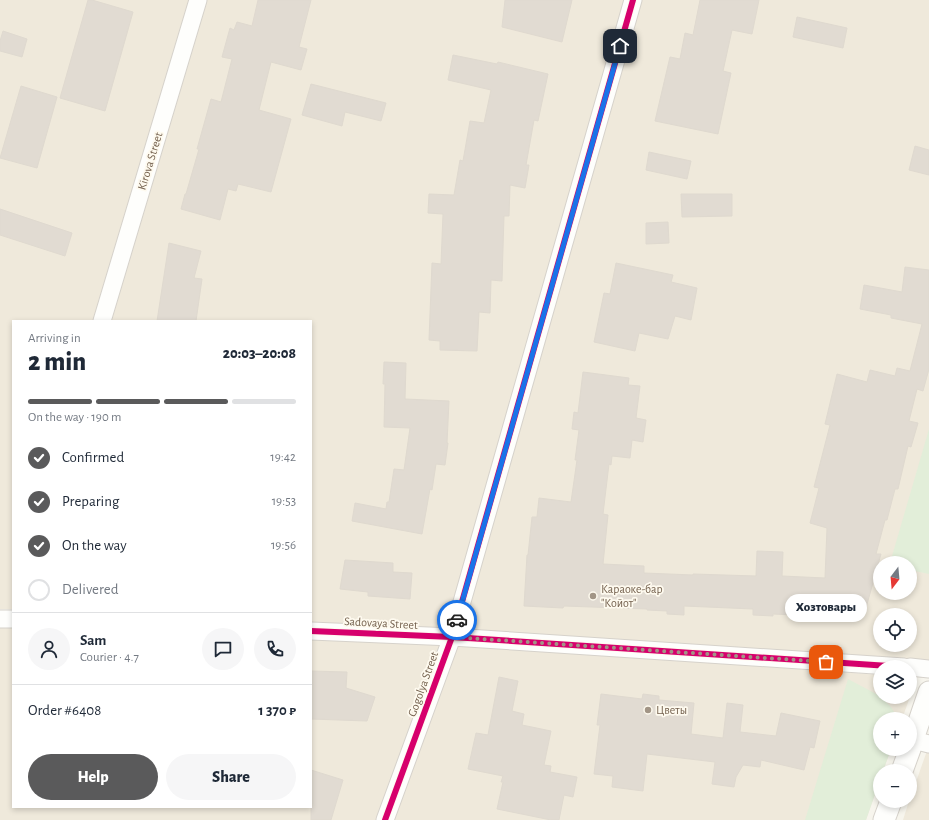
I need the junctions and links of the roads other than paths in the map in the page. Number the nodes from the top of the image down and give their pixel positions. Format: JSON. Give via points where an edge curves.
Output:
{"nodes":[{"id":1,"x":198,"y":0,"type":"edge"},
{"id":2,"x":633,"y":0,"type":"edge"},
{"id":3,"x":102,"y":320,"type":"edge"},
{"id":4,"x":312,"y":631,"type":"edge"},
{"id":5,"x":452,"y":637,"type":"junction"},
{"id":6,"x":873,"y":665,"type":"edge"},
{"id":7,"x":917,"y":668,"type":"edge"},
{"id":8,"x":929,"y":669,"type":"edge"},
{"id":9,"x":929,"y":692,"type":"edge"},
{"id":10,"x":917,"y":737,"type":"edge"},
{"id":11,"x":888,"y":808,"type":"edge"},
{"id":12,"x":385,"y":820,"type":"edge"},
{"id":13,"x":884,"y":820,"type":"edge"}],
"edges":[{"from":1,"to":3,"type":"street","name":"Kirova Street"},
{"from":2,"to":5,"type":"street","name":"Gogolya Street"},
{"from":4,"to":5,"type":"street","name":"Sadovaya Street"},
{"from":5,"to":6,"type":"street","name":"Sadovaya Street"},
{"from":5,"to":12,"type":"street","name":"Gogolya Street"},
{"from":7,"to":8,"type":"street"},
{"from":9,"to":10,"type":"street"},
{"from":11,"to":13,"type":"street"}]}
